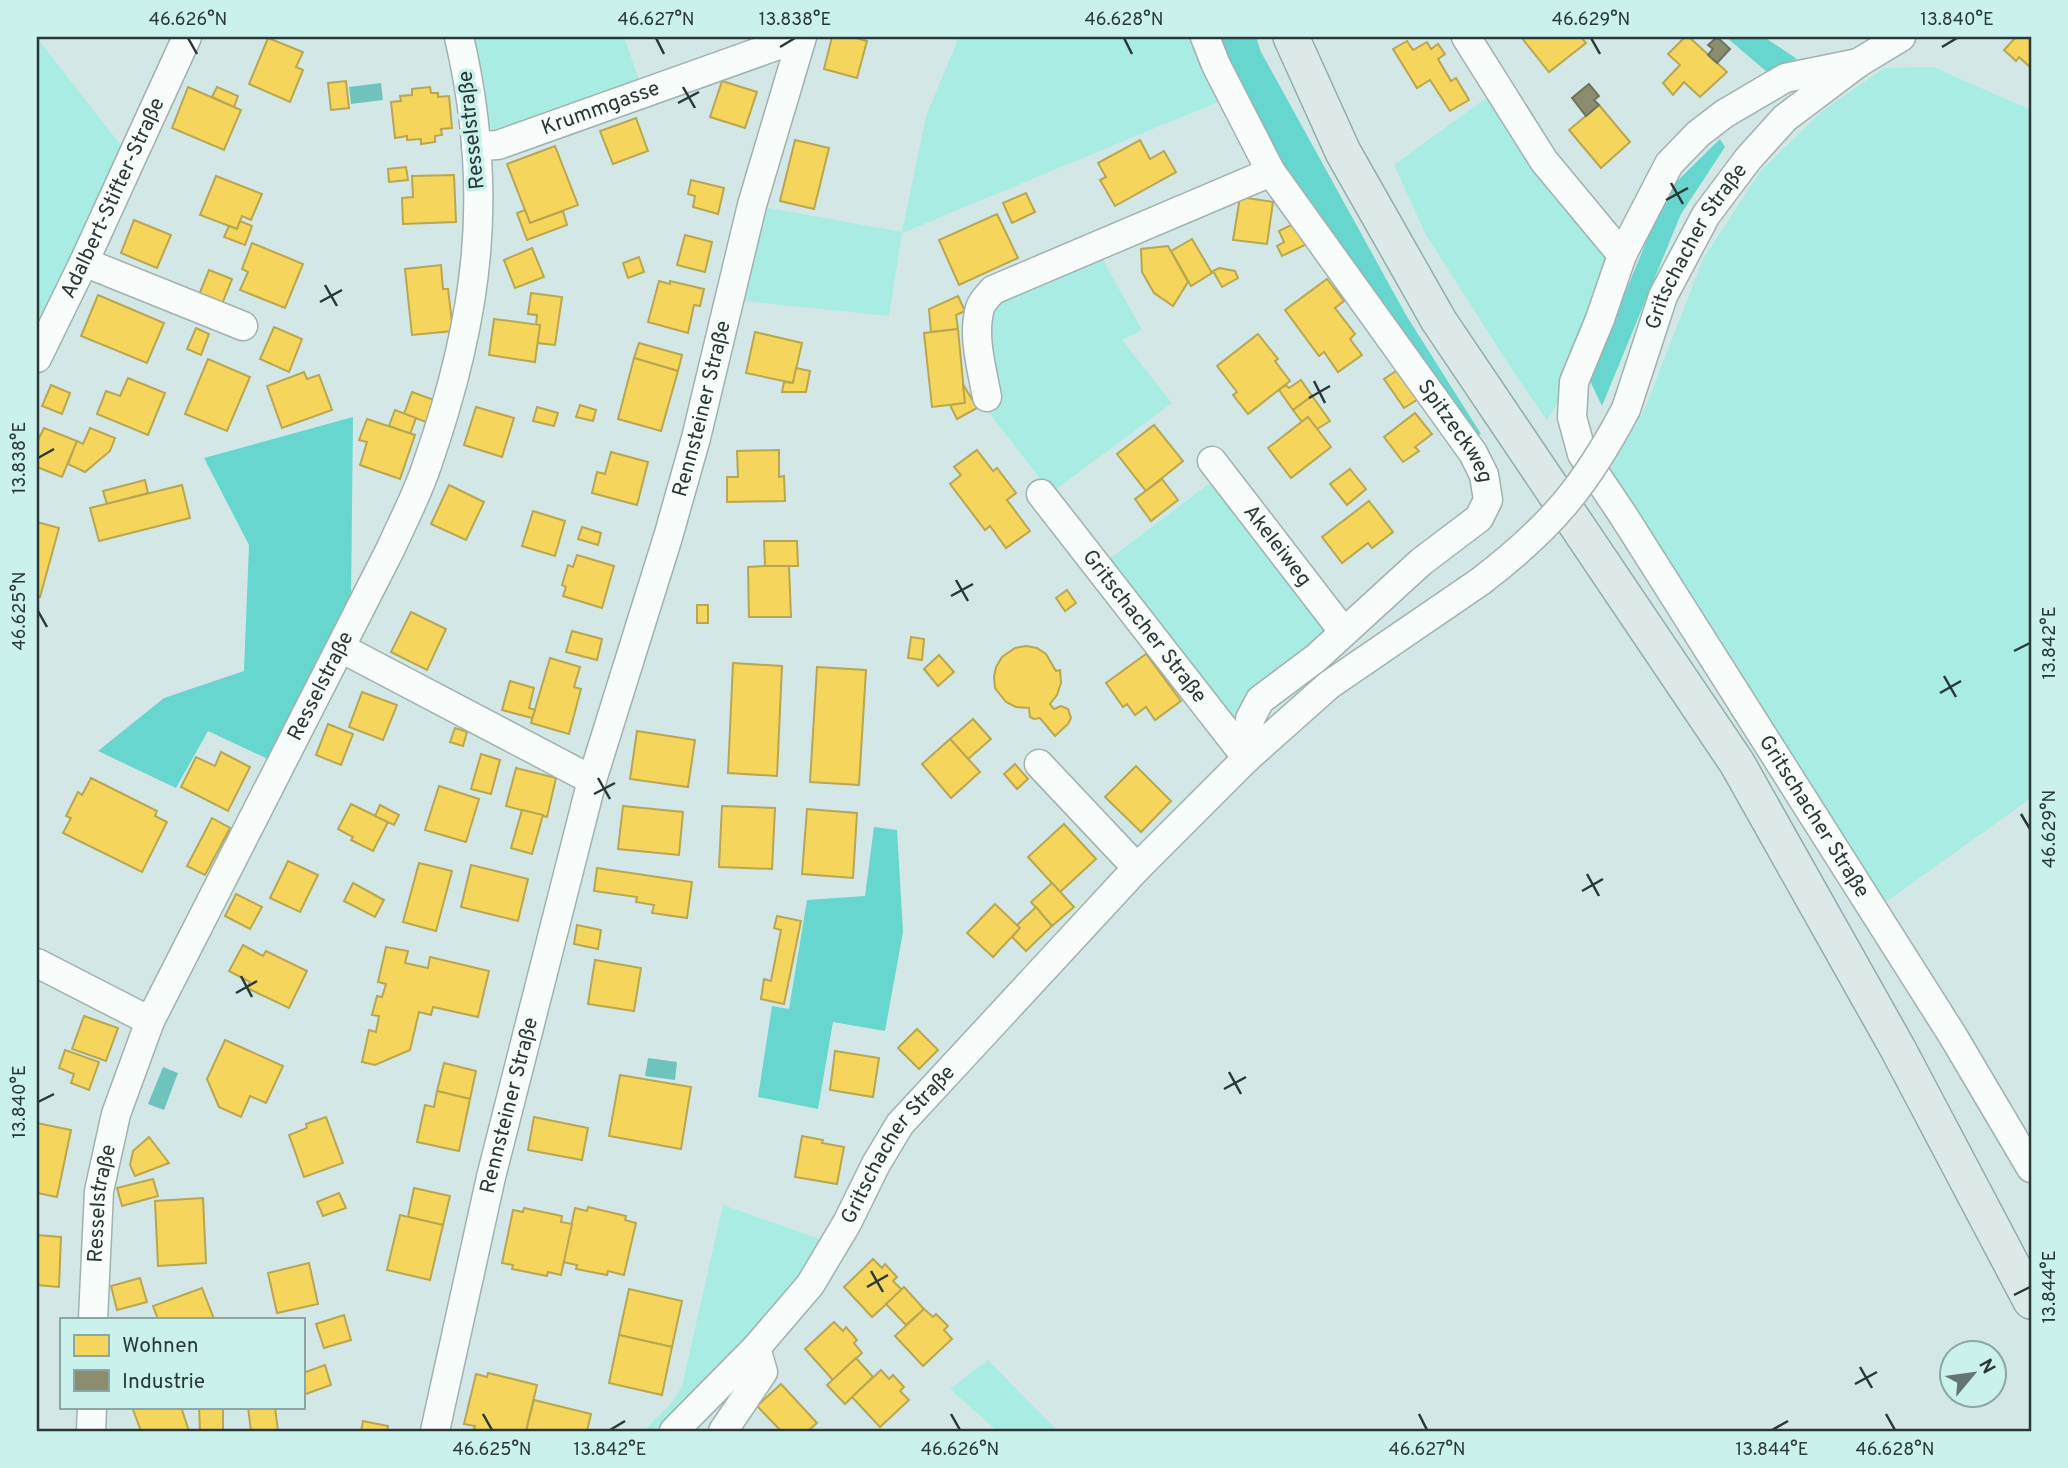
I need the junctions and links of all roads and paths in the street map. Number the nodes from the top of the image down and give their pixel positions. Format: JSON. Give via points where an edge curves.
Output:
{"nodes":[{"id":1,"x":187,"y":37,"type":"edge"},
{"id":2,"x":459,"y":37,"type":"edge"},
{"id":3,"x":802,"y":37,"type":"edge"},
{"id":4,"x":1205,"y":37,"type":"edge"},
{"id":5,"x":1291,"y":37,"type":"edge"},
{"id":6,"x":1466,"y":37,"type":"edge"},
{"id":7,"x":1901,"y":37,"type":"edge"},
{"id":8,"x":1858,"y":63,"type":"junction"},
{"id":9,"x":477,"y":146,"type":"junction"},
{"id":10,"x":1271,"y":172,"type":"junction"},
{"id":11,"x":1622,"y":255,"type":"junction"},
{"id":12,"x":85,"y":262,"type":"junction"},
{"id":13,"x":243,"y":326,"type":"dead end"},
{"id":14,"x":37,"y":358,"type":"edge"},
{"id":15,"x":987,"y":397,"type":"dead end"},
{"id":16,"x":1212,"y":461,"type":"dead end"},
{"id":17,"x":1041,"y":494,"type":"dead end"},
{"id":18,"x":1343,"y":631,"type":"junction"},
{"id":19,"x":341,"y":649,"type":"junction"},
{"id":20,"x":1247,"y":758,"type":"junction"},
{"id":21,"x":1039,"y":764,"type":"dead end"},
{"id":22,"x":592,"y":780,"type":"junction"},
{"id":23,"x":1137,"y":868,"type":"junction"},
{"id":24,"x":37,"y":963,"type":"edge"},
{"id":25,"x":150,"y":1021,"type":"junction"},
{"id":26,"x":2031,"y":1168,"type":"edge"},
{"id":27,"x":1983,"y":1209,"type":"junction"},
{"id":28,"x":2031,"y":1260,"type":"edge"},
{"id":29,"x":2031,"y":1301,"type":"edge"},
{"id":30,"x":93,"y":1318,"type":"edge"},
{"id":31,"x":756,"y":1349,"type":"junction"},
{"id":32,"x":92,"y":1408,"type":"edge"},
{"id":33,"x":92,"y":1431,"type":"edge"},
{"id":34,"x":435,"y":1431,"type":"edge"},
{"id":35,"x":674,"y":1431,"type":"edge"},
{"id":36,"x":723,"y":1431,"type":"edge"}],
"edges":[{"from":1,"to":12,"type":"street","name":"Adalbert-Stifter-Straße"},
{"from":2,"to":9,"type":"street","name":"Resselstraße"},
{"from":3,"to":9,"type":"street","name":"Krummgasse","via":[[498,145]]},
{"from":3,"to":22,"type":"street","name":"Rennsteiner Straße","via":[[752,205],[693,450]]},
{"from":4,"to":10,"type":"street","name":"Spitzeckweg"},
{"from":5,"to":27,"type":"main road","via":[[1343,152],[1439,321],[1737,763]]},
{"from":6,"to":11,"type":"street","via":[[1544,161]]},
{"from":7,"to":8,"type":"street","name":"Gritschacher Straße"},
{"from":8,"to":11,"type":"street","name":"Gritschacher Straße","via":[[1785,78],[1698,134],[1669,164]]},
{"from":8,"to":20,"type":"street","name":"Gritschacher Straße","bridge":true,"via":[[1785,118],[1706,215],[1663,296],[1626,409],[1573,496],[1523,548],[1329,685]]},
{"from":9,"to":19,"type":"street","name":"Resselstraße","via":[[478,251],[467,330],[451,394],[426,468]]},
{"from":10,"to":15,"type":"street","via":[[993,290],[981,305],[978,327]]},
{"from":10,"to":18,"type":"street","name":"Spitzeckweg","via":[[1473,453],[1484,475],[1488,500],[1479,518]]},
{"from":11,"to":26,"type":"street","name":"Gritschacher Straße","via":[[1574,382],[1572,417],[1582,454],[1938,1013]]},
{"from":12,"to":13,"type":"street"},
{"from":12,"to":14,"type":"street","name":"Adalbert-Stifter-Straße"},
{"from":16,"to":18,"type":"street","name":"Akeleiweg"},
{"from":17,"to":20,"type":"street","name":"Gritschacher Straße"},
{"from":18,"to":20,"type":"street","name":"Spitzeckweg","via":[[1316,658],[1260,699],[1250,719]]},
{"from":19,"to":22,"type":"street"},
{"from":19,"to":25,"type":"street","name":"Resselstraße"},
{"from":20,"to":23,"type":"street","name":"Gritschacher Straße"},
{"from":21,"to":23,"type":"street"},
{"from":22,"to":34,"type":"street","name":"Rennsteiner Straße","via":[[491,1177]]},
{"from":23,"to":31,"type":"street","name":"Gritschacher Straße","via":[[900,1124],[810,1285]]},
{"from":24,"to":25,"type":"street"},
{"from":25,"to":30,"type":"street","name":"Resselstraße","via":[[116,1114],[99,1192]]},
{"from":27,"to":28,"type":"main road"},
{"from":27,"to":29,"type":"main road"},
{"from":31,"to":35,"type":"street","name":"Gritschacher Straße"},
{"from":31,"to":36,"type":"street","via":[[763,1372]]},
{"from":32,"to":33,"type":"street"}]}
